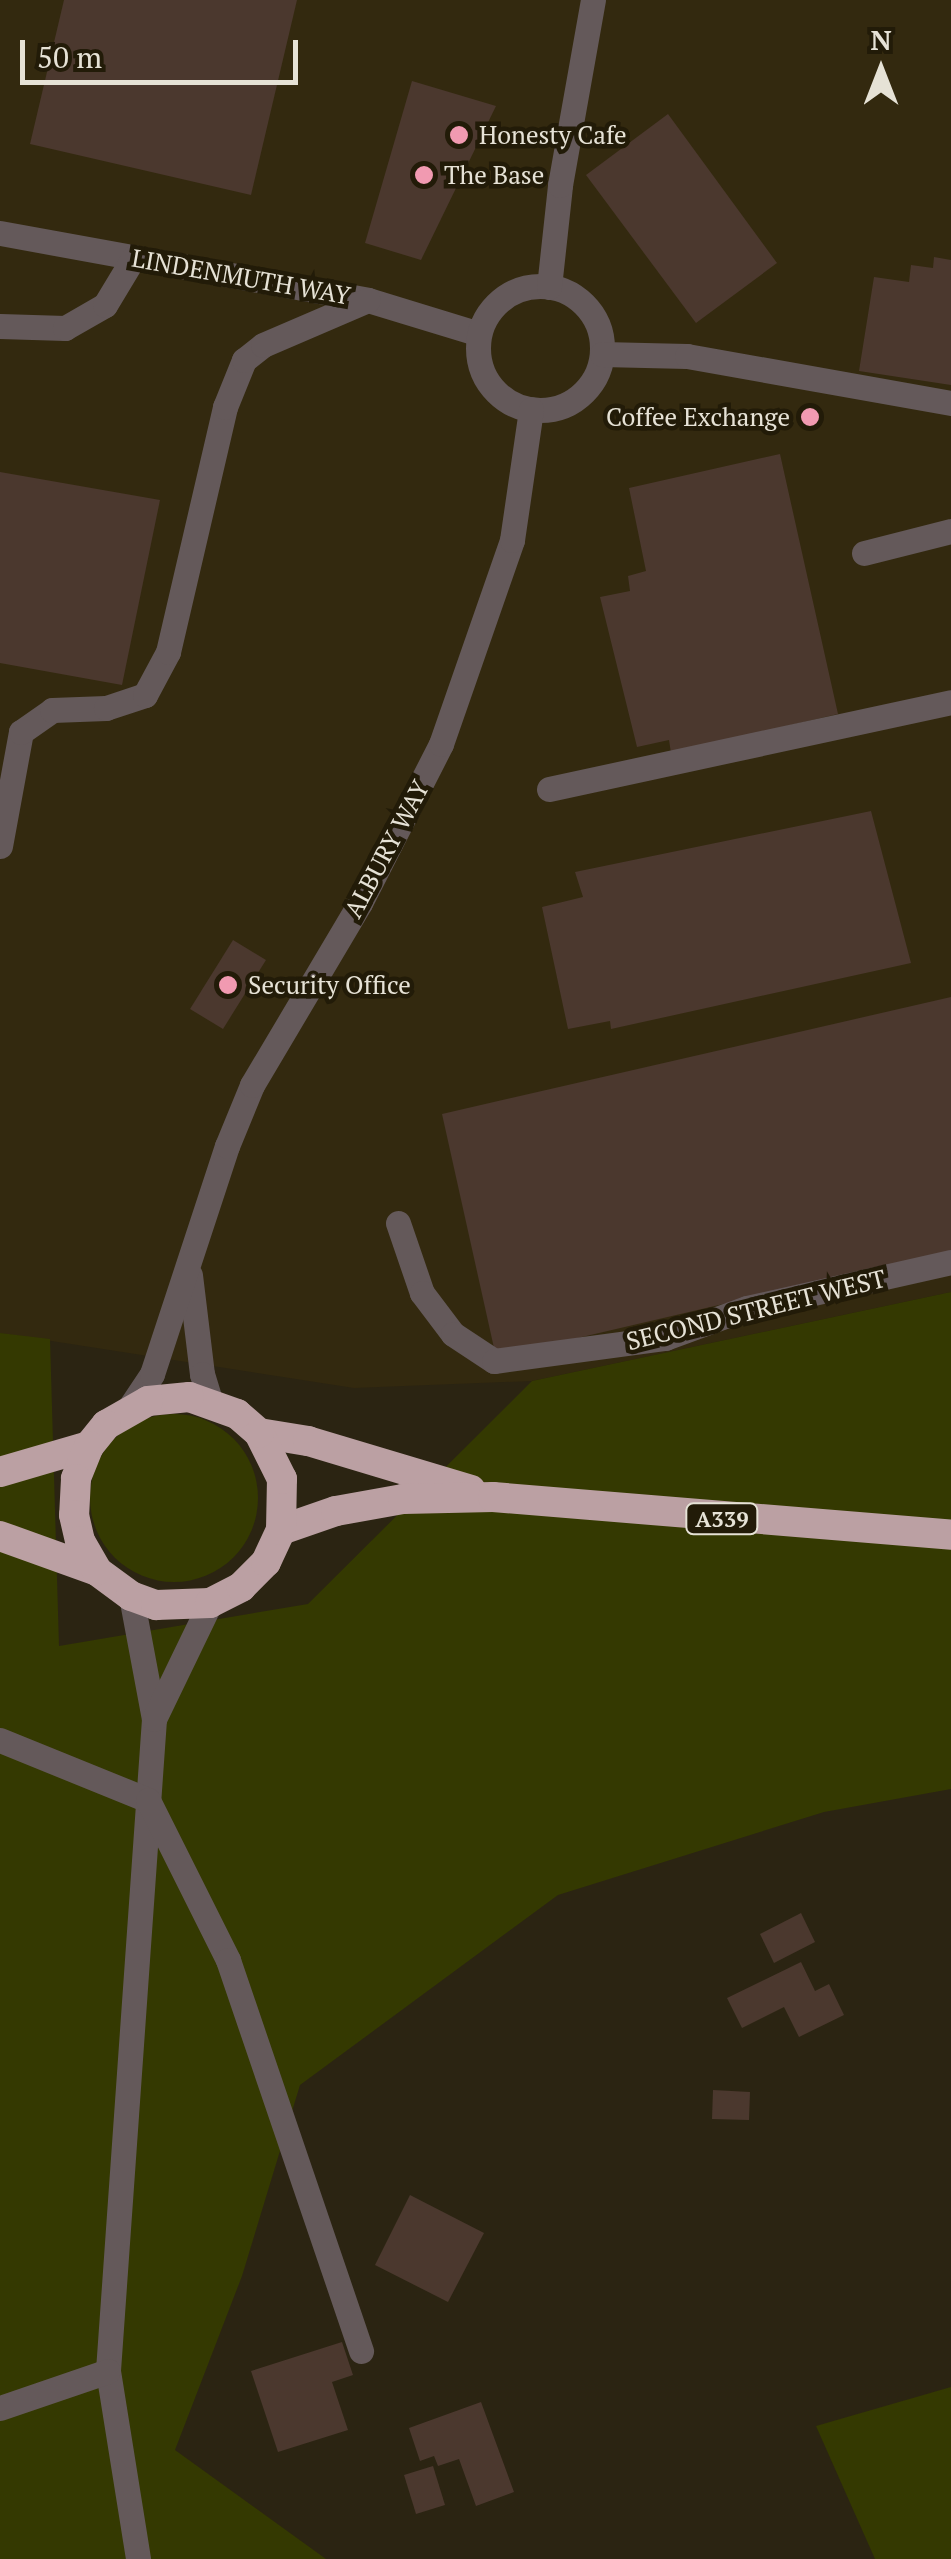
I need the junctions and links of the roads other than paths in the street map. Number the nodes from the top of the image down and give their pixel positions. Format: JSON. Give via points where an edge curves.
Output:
{"nodes":[{"id":1,"x":593,"y":0,"type":"edge"},
{"id":2,"x":0,"y":233,"type":"edge"},
{"id":3,"x":134,"y":257,"type":"junction"},
{"id":4,"x":548,"y":287,"type":"junction"},
{"id":5,"x":368,"y":300,"type":"junction"},
{"id":6,"x":0,"y":326,"type":"edge"},
{"id":7,"x":479,"y":334,"type":"junction"},
{"id":8,"x":602,"y":354,"type":"junction"},
{"id":9,"x":951,"y":403,"type":"edge"},
{"id":10,"x":532,"y":410,"type":"junction"},
{"id":11,"x":951,"y":531,"type":"edge"},
{"id":12,"x":864,"y":553,"type":"dead end"},
{"id":13,"x":951,"y":702,"type":"edge"},
{"id":14,"x":548,"y":790,"type":"dead end"},
{"id":15,"x":0,"y":846,"type":"edge"},
{"id":16,"x":398,"y":1223,"type":"dead end"},
{"id":17,"x":951,"y":1262,"type":"edge"},
{"id":18,"x":189,"y":1270,"type":"junction"},
{"id":19,"x":210,"y":1401,"type":"junction"},
{"id":20,"x":128,"y":1410,"type":"junction"},
{"id":21,"x":259,"y":1434,"type":"junction"},
{"id":22,"x":89,"y":1446,"type":"junction"},
{"id":23,"x":0,"y":1472,"type":"edge"},
{"id":24,"x":493,"y":1497,"type":"junction"},
{"id":25,"x":281,"y":1530,"type":"junction"},
{"id":26,"x":951,"y":1535,"type":"edge"},
{"id":27,"x":0,"y":1536,"type":"edge"},
{"id":28,"x":97,"y":1571,"type":"junction"},
{"id":29,"x":131,"y":1596,"type":"junction"},
{"id":30,"x":210,"y":1603,"type":"junction"},
{"id":31,"x":154,"y":1719,"type":"junction"},
{"id":32,"x":0,"y":1740,"type":"edge"},
{"id":33,"x":148,"y":1800,"type":"junction"},
{"id":34,"x":361,"y":2352,"type":"dead end"},
{"id":35,"x":108,"y":2371,"type":"junction"},
{"id":36,"x":1,"y":2411,"type":"edge"},
{"id":37,"x":138,"y":2559,"type":"edge"}],
"edges":[{"from":1,"to":4,"type":"street"},
{"from":2,"to":3,"type":"street","name":"LINDENMUTH WAY"},
{"from":3,"to":5,"type":"street","name":"LINDENMUTH WAY"},
{"from":3,"to":6,"type":"street","via":[[105,305],[65,328]]},
{"from":4,"to":7,"type":"street","via":[[512,292]]},
{"from":4,"to":8,"type":"street","via":[[583,303],[601,336]]},
{"from":5,"to":7,"type":"street","name":"LINDENMUTH WAY"},
{"from":5,"to":15,"type":"street","via":[[263,345],[244,360],[224,407],[168,652],[145,694],[106,708],[52,710],[21,732]]},
{"from":7,"to":10,"type":"street","via":[[484,375],[496,392]]},
{"from":8,"to":9,"type":"street","via":[[687,356]]},
{"from":8,"to":10,"type":"street","via":[[586,390],[570,402]]},
{"from":10,"to":18,"type":"street","name":"ALBURY WAY","via":[[512,540],[442,744],[360,904],[252,1085]]},
{"from":11,"to":12,"type":"street"},
{"from":13,"to":14,"type":"street"},
{"from":16,"to":17,"type":"street","name":"SECOND STREET WEST","via":[[422,1293],[453,1334],[494,1361],[664,1338],[747,1308]]},
{"from":18,"to":19,"type":"street","name":"ALBURY WAY"},
{"from":18,"to":20,"type":"street","name":"ALBURY WAY","via":[[152,1374]]},
{"from":19,"to":20,"type":"highway","via":[[168,1398]]},
{"from":19,"to":21,"type":"highway"},
{"from":20,"to":22,"type":"highway"},
{"from":21,"to":24,"type":"highway","number":"A339","via":[[308,1441]]},
{"from":21,"to":25,"type":"highway","via":[[282,1479]]},
{"from":22,"to":23,"type":"highway"},
{"from":22,"to":28,"type":"highway","via":[[76,1479],[74,1514]]},
{"from":24,"to":25,"type":"highway","number":"A339","via":[[403,1498]]},
{"from":24,"to":26,"type":"highway","number":"A339"},
{"from":25,"to":30,"type":"highway","via":[[266,1562],[241,1587]]},
{"from":27,"to":28,"type":"highway"},
{"from":28,"to":29,"type":"highway"},
{"from":29,"to":30,"type":"highway","via":[[183,1607]]},
{"from":29,"to":31,"type":"street"},
{"from":30,"to":31,"type":"street"},
{"from":31,"to":33,"type":"street"},
{"from":32,"to":33,"type":"street"},
{"from":33,"to":34,"type":"street","via":[[228,1960]]},
{"from":33,"to":35,"type":"street"},
{"from":35,"to":36,"type":"street"},
{"from":35,"to":37,"type":"street"}]}
